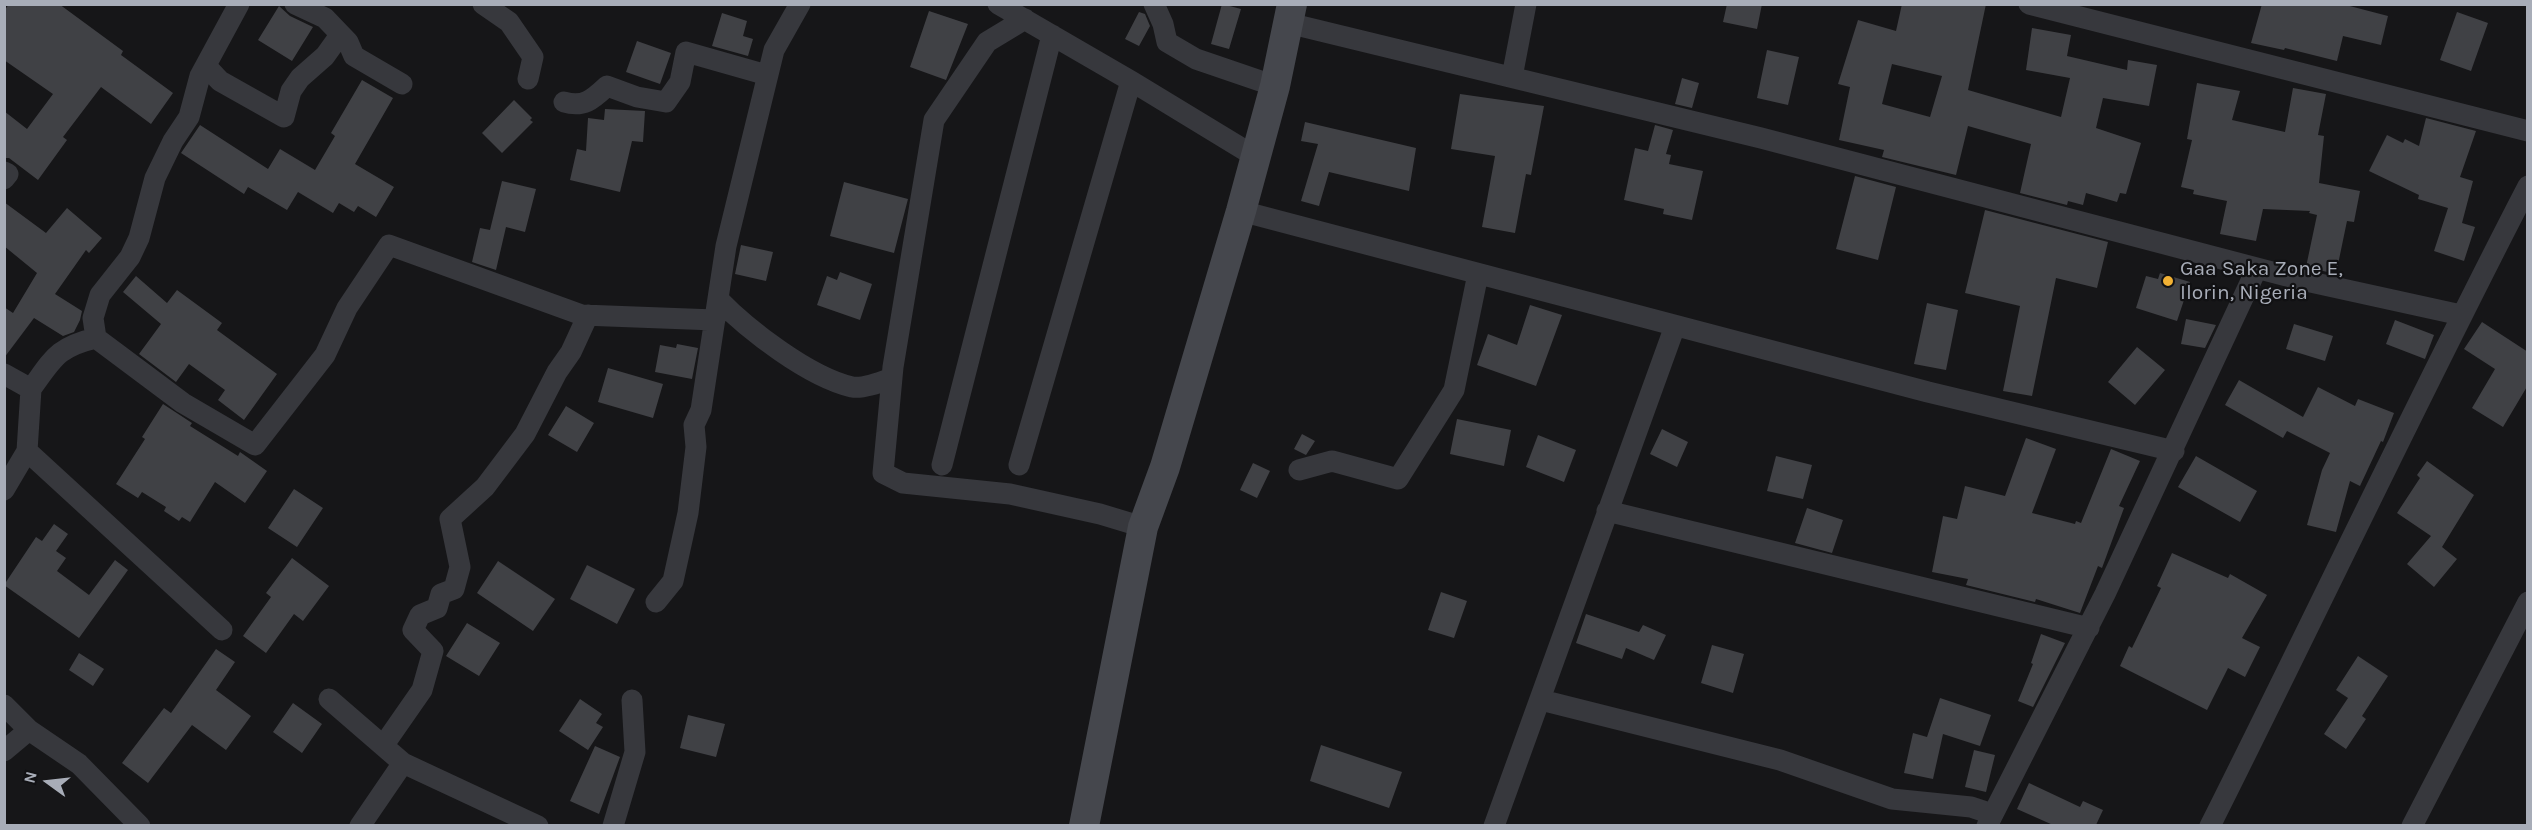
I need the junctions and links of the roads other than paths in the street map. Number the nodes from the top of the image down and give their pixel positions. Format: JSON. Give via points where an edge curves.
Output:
{"nodes":[{"id":1,"x":239,"y":4,"type":"edge"},
{"id":2,"x":295,"y":4,"type":"edge"},
{"id":3,"x":483,"y":4,"type":"edge"},
{"id":4,"x":800,"y":4,"type":"edge"},
{"id":5,"x":998,"y":4,"type":"edge"},
{"id":6,"x":1154,"y":4,"type":"edge"},
{"id":7,"x":1526,"y":4,"type":"edge"},
{"id":8,"x":2029,"y":4,"type":"edge"},
{"id":9,"x":1290,"y":14,"type":"edge"},
{"id":10,"x":1025,"y":19,"type":"junction"},
{"id":11,"x":340,"y":35,"type":"junction"},
{"id":12,"x":1052,"y":35,"type":"junction"},
{"id":13,"x":206,"y":66,"type":"junction"},
{"id":14,"x":768,"y":75,"type":"junction"},
{"id":15,"x":1512,"y":77,"type":"junction"},
{"id":16,"x":528,"y":79,"type":"dead end"},
{"id":17,"x":1131,"y":81,"type":"junction"},
{"id":18,"x":402,"y":84,"type":"dead end"},
{"id":19,"x":1275,"y":86,"type":"junction"},
{"id":20,"x":564,"y":102,"type":"dead end"},
{"id":21,"x":2528,"y":131,"type":"edge"},
{"id":22,"x":1256,"y":157,"type":"junction"},
{"id":23,"x":4,"y":172,"type":"edge"},
{"id":24,"x":4,"y":178,"type":"edge"},
{"id":25,"x":2528,"y":186,"type":"edge"},
{"id":26,"x":1241,"y":211,"type":"junction"},
{"id":27,"x":2258,"y":268,"type":"junction"},
{"id":28,"x":1478,"y":274,"type":"junction"},
{"id":29,"x":718,"y":299,"type":"junction"},
{"id":30,"x":588,"y":315,"type":"junction"},
{"id":31,"x":2461,"y":315,"type":"junction"},
{"id":32,"x":714,"y":320,"type":"junction"},
{"id":33,"x":1675,"y":326,"type":"junction"},
{"id":34,"x":96,"y":338,"type":"junction"},
{"id":35,"x":4,"y":375,"type":"edge"},
{"id":36,"x":892,"y":378,"type":"junction"},
{"id":37,"x":31,"y":389,"type":"junction"},
{"id":38,"x":2175,"y":450,"type":"junction"},
{"id":39,"x":27,"y":451,"type":"junction"},
{"id":40,"x":942,"y":465,"type":"dead end"},
{"id":41,"x":1018,"y":465,"type":"dead end"},
{"id":42,"x":1299,"y":470,"type":"dead end"},
{"id":43,"x":4,"y":490,"type":"edge"},
{"id":44,"x":1607,"y":511,"type":"junction"},
{"id":45,"x":1143,"y":527,"type":"junction"},
{"id":46,"x":656,"y":602,"type":"dead end"},
{"id":47,"x":2528,"y":602,"type":"edge"},
{"id":48,"x":2089,"y":628,"type":"junction"},
{"id":49,"x":222,"y":630,"type":"dead end"},
{"id":50,"x":329,"y":699,"type":"dead end"},
{"id":51,"x":632,"y":700,"type":"dead end"},
{"id":52,"x":1541,"y":700,"type":"junction"},
{"id":53,"x":4,"y":705,"type":"edge"},
{"id":54,"x":29,"y":730,"type":"junction"},
{"id":55,"x":383,"y":746,"type":"junction"},
{"id":56,"x":4,"y":751,"type":"edge"},
{"id":57,"x":403,"y":763,"type":"junction"},
{"id":58,"x":1990,"y":820,"type":"edge"},
{"id":59,"x":140,"y":825,"type":"edge"},
{"id":60,"x":360,"y":825,"type":"edge"},
{"id":61,"x":538,"y":825,"type":"edge"},
{"id":62,"x":613,"y":825,"type":"edge"},
{"id":63,"x":1084,"y":825,"type":"edge"},
{"id":64,"x":1494,"y":825,"type":"edge"},
{"id":65,"x":2210,"y":825,"type":"edge"},
{"id":66,"x":2412,"y":825,"type":"edge"}],
"edges":[{"from":1,"to":13,"type":"street"},
{"from":2,"to":11,"type":"street","via":[[325,18]]},
{"from":3,"to":16,"type":"street","via":[[509,22],[533,57]]},
{"from":4,"to":14,"type":"street","via":[[774,50]]},
{"from":5,"to":10,"type":"street"},
{"from":6,"to":19,"type":"street","via":[[1167,42],[1196,59]]},
{"from":7,"to":15,"type":"street"},
{"from":8,"to":21,"type":"street"},
{"from":9,"to":15,"type":"street"},
{"from":9,"to":19,"type":"street"},
{"from":10,"to":12,"type":"street"},
{"from":10,"to":36,"type":"street","via":[[987,42],[934,120]]},
{"from":11,"to":13,"type":"street","via":[[291,91],[284,117],[220,81]]},
{"from":11,"to":18,"type":"street","via":[[354,56]]},
{"from":12,"to":17,"type":"street"},
{"from":12,"to":40,"type":"street"},
{"from":13,"to":34,"type":"street","via":[[189,117],[155,178],[140,238],[100,295],[93,318]]},
{"from":14,"to":20,"type":"street","via":[[686,52],[681,82],[666,102],[608,86],[589,102],[577,106]]},
{"from":14,"to":29,"type":"street","via":[[726,246]]},
{"from":15,"to":27,"type":"street"},
{"from":17,"to":22,"type":"street"},
{"from":17,"to":41,"type":"street"},
{"from":19,"to":22,"type":"street"},
{"from":22,"to":26,"type":"street"},
{"from":23,"to":24,"type":"street","via":[[8,174]]},
{"from":25,"to":31,"type":"street"},
{"from":26,"to":28,"type":"street"},
{"from":26,"to":45,"type":"street","via":[[1165,467]]},
{"from":27,"to":31,"type":"street"},
{"from":27,"to":38,"type":"street"},
{"from":28,"to":33,"type":"street"},
{"from":28,"to":42,"type":"street","via":[[1454,390],[1398,479],[1332,461]]},
{"from":29,"to":32,"type":"street"},
{"from":29,"to":36,"type":"street","via":[[803,366],[853,387]]},
{"from":30,"to":32,"type":"street"},
{"from":30,"to":34,"type":"street","via":[[389,245],[347,308],[325,355],[255,445],[183,403]]},
{"from":30,"to":55,"type":"street","via":[[572,352],[557,372],[525,434],[485,487],[450,519],[460,567],[454,589],[441,594],[437,608],[420,615],[413,630],[433,651],[422,690]]},
{"from":31,"to":65,"type":"street"},
{"from":32,"to":46,"type":"street","via":[[701,410],[694,425],[696,447],[688,513],[673,581]]},
{"from":33,"to":38,"type":"street","via":[[1928,392]]},
{"from":33,"to":44,"type":"street"},
{"from":34,"to":37,"type":"street","via":[[58,352]]},
{"from":35,"to":37,"type":"street"},
{"from":36,"to":45,"type":"street","via":[[883,473],[903,483],[1010,494]]},
{"from":37,"to":39,"type":"street"},
{"from":38,"to":48,"type":"street"},
{"from":39,"to":43,"type":"street"},
{"from":39,"to":49,"type":"street"},
{"from":44,"to":48,"type":"street"},
{"from":44,"to":52,"type":"street"},
{"from":45,"to":63,"type":"street"},
{"from":47,"to":66,"type":"street"},
{"from":48,"to":58,"type":"street"},
{"from":50,"to":55,"type":"street"},
{"from":51,"to":62,"type":"street","via":[[635,752]]},
{"from":52,"to":58,"type":"street","via":[[1780,760],[1892,799],[1971,807]]},
{"from":52,"to":64,"type":"street"},
{"from":53,"to":54,"type":"street"},
{"from":54,"to":56,"type":"street"},
{"from":54,"to":59,"type":"street","via":[[79,764]]},
{"from":55,"to":57,"type":"street"},
{"from":57,"to":60,"type":"street"},
{"from":57,"to":61,"type":"street"}]}
